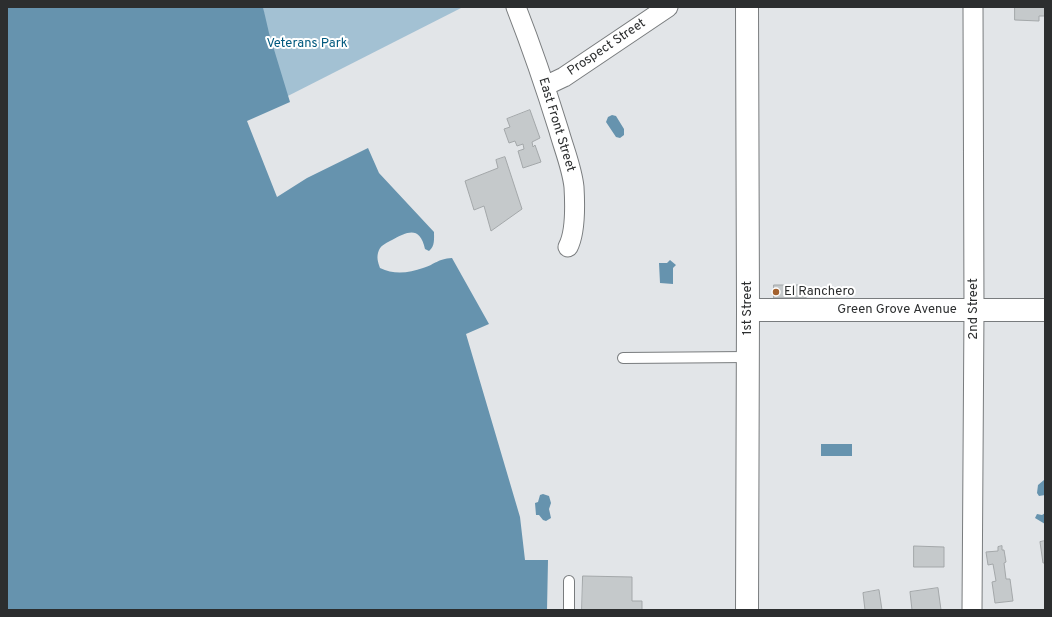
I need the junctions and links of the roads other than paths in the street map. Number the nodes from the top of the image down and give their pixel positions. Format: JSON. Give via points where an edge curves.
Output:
{"nodes":[{"id":1,"x":516,"y":7,"type":"edge"},
{"id":2,"x":668,"y":7,"type":"edge"},
{"id":3,"x":747,"y":7,"type":"edge"},
{"id":4,"x":973,"y":7,"type":"edge"},
{"id":5,"x":545,"y":86,"type":"junction"},
{"id":6,"x":568,"y":247,"type":"dead end"},
{"id":7,"x":748,"y":310,"type":"junction"},
{"id":8,"x":974,"y":310,"type":"junction"},
{"id":9,"x":1045,"y":310,"type":"edge"},
{"id":10,"x":748,"y":357,"type":"junction"},
{"id":11,"x":623,"y":358,"type":"dead end"},
{"id":12,"x":569,"y":581,"type":"dead end"},
{"id":13,"x":569,"y":610,"type":"edge"},
{"id":14,"x":747,"y":610,"type":"edge"},
{"id":15,"x":972,"y":610,"type":"edge"}],
"edges":[{"from":1,"to":5,"type":"street","name":"East Front Street"},
{"from":2,"to":5,"type":"street","name":"Prospect Street","via":[[564,77]]},
{"from":3,"to":7,"type":"main road","name":"1st Street"},
{"from":4,"to":8,"type":"street","name":"2nd Street"},
{"from":5,"to":6,"type":"street","name":"East Front Street","via":[[574,187],[574,222]]},
{"from":7,"to":8,"type":"main road","name":"Green Grove Avenue"},
{"from":7,"to":10,"type":"main road","name":"1st Street"},
{"from":8,"to":9,"type":"main road","name":"Green Grove Avenue"},
{"from":8,"to":15,"type":"street","name":"2nd Street"},
{"from":10,"to":11,"type":"lane"},
{"from":10,"to":14,"type":"main road","name":"1st Street"},
{"from":12,"to":13,"type":"lane"}]}
